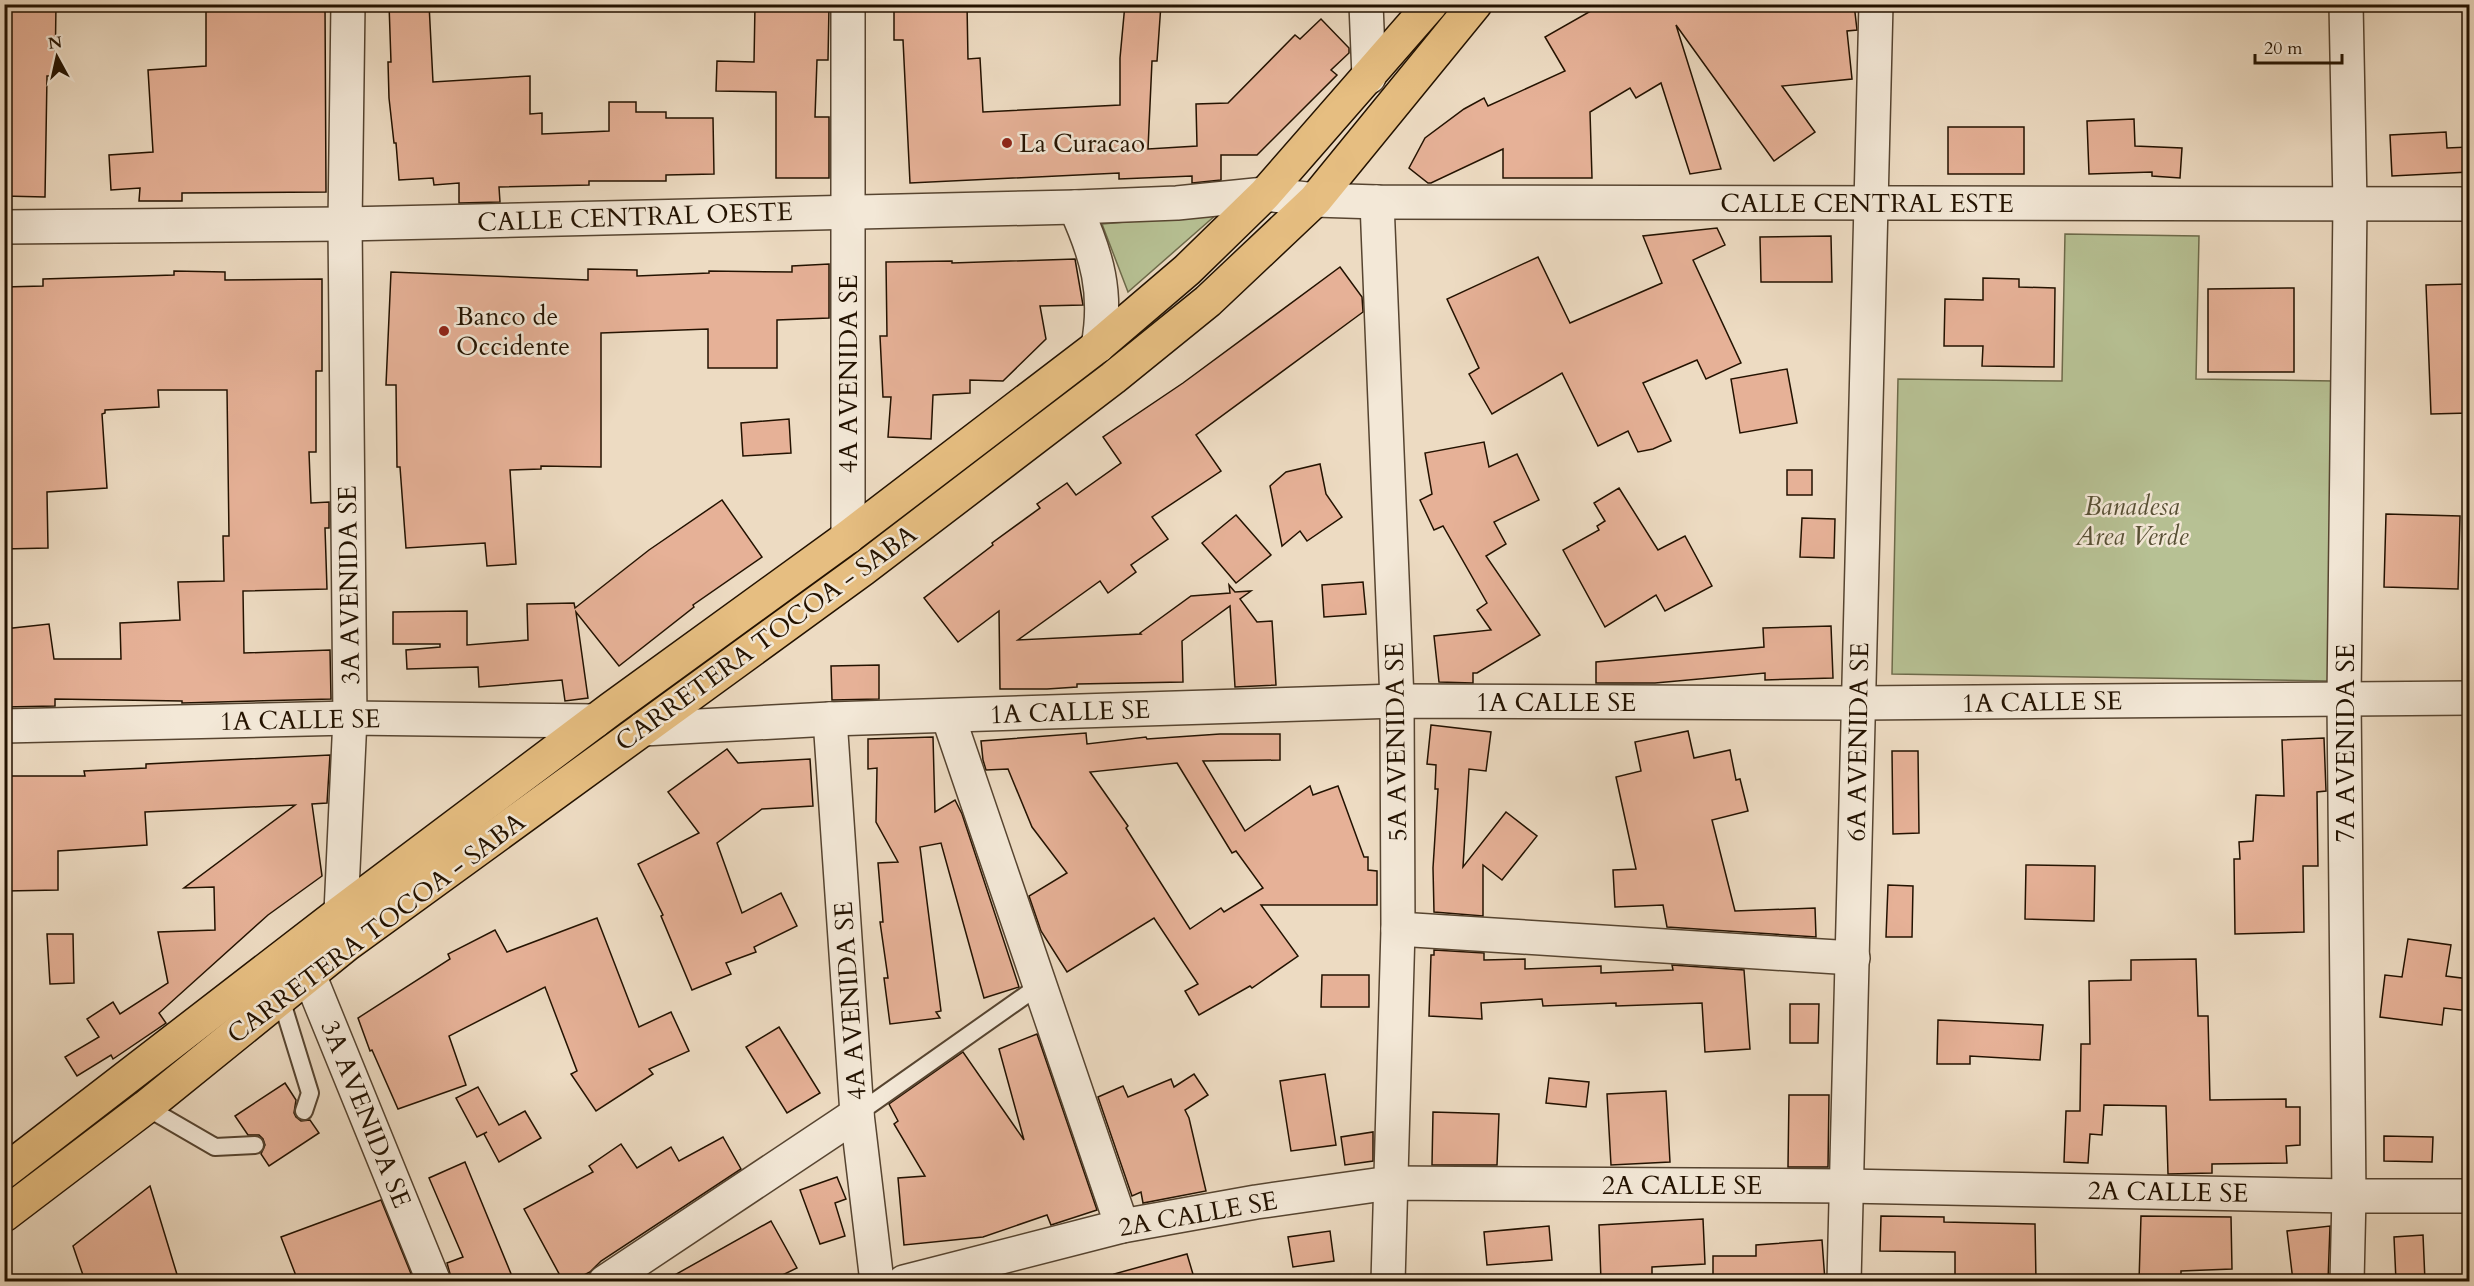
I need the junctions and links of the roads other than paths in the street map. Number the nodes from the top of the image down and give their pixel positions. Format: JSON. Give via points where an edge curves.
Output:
{"nodes":[{"id":1,"x":348,"y":4,"type":"edge"},
{"id":2,"x":848,"y":4,"type":"edge"},
{"id":3,"x":1366,"y":4,"type":"edge"},
{"id":4,"x":1431,"y":4,"type":"edge"},
{"id":5,"x":1475,"y":4,"type":"edge"},
{"id":6,"x":1876,"y":4,"type":"edge"},
{"id":7,"x":2346,"y":4,"type":"edge"},
{"id":8,"x":1369,"y":77,"type":"junction"},
{"id":9,"x":1265,"y":194,"type":"junction"},
{"id":10,"x":1315,"y":200,"type":"junction"},
{"id":11,"x":1377,"y":202,"type":"junction"},
{"id":12,"x":1871,"y":203,"type":"junction"},
{"id":13,"x":2350,"y":204,"type":"junction"},
{"id":14,"x":2469,"y":204,"type":"edge"},
{"id":15,"x":1075,"y":207,"type":"junction"},
{"id":16,"x":848,"y":211,"type":"junction"},
{"id":17,"x":345,"y":225,"type":"junction"},
{"id":18,"x":4,"y":227,"type":"edge"},
{"id":19,"x":1098,"y":346,"type":"junction"},
{"id":20,"x":848,"y":537,"type":"junction"},
{"id":21,"x":2469,"y":698,"type":"edge"},
{"id":22,"x":2344,"y":699,"type":"junction"},
{"id":23,"x":1397,"y":701,"type":"junction"},
{"id":24,"x":1859,"y":703,"type":"junction"},
{"id":25,"x":948,"y":716,"type":"junction"},
{"id":26,"x":350,"y":718,"type":"junction"},
{"id":27,"x":830,"y":719,"type":"junction"},
{"id":28,"x":595,"y":721,"type":"junction"},
{"id":29,"x":4,"y":726,"type":"edge"},
{"id":30,"x":643,"y":729,"type":"junction"},
{"id":31,"x":342,"y":912,"type":"junction"},
{"id":32,"x":1398,"y":929,"type":"junction"},
{"id":33,"x":346,"y":945,"type":"junction"},
{"id":34,"x":1854,"y":958,"type":"junction"},
{"id":35,"x":304,"y":961,"type":"junction"},
{"id":36,"x":1040,"y":985,"type":"junction"},
{"id":37,"x":281,"y":999,"type":"junction"},
{"id":38,"x":146,"y":1107,"type":"junction"},
{"id":39,"x":304,"y":1111,"type":"dead end"},
{"id":40,"x":857,"y":1114,"type":"junction"},
{"id":41,"x":255,"y":1145,"type":"dead end"},
{"id":42,"x":4,"y":1172,"type":"edge"},
{"id":43,"x":1390,"y":1183,"type":"junction"},
{"id":44,"x":1846,"y":1186,"type":"junction"},
{"id":45,"x":2349,"y":1196,"type":"junction"},
{"id":46,"x":2469,"y":1196,"type":"edge"},
{"id":47,"x":4,"y":1215,"type":"edge"},
{"id":48,"x":1122,"y":1226,"type":"junction"},
{"id":49,"x":434,"y":1281,"type":"edge"},
{"id":50,"x":605,"y":1281,"type":"edge"},
{"id":51,"x":877,"y":1281,"type":"edge"},
{"id":52,"x":904,"y":1281,"type":"edge"},
{"id":53,"x":1388,"y":1281,"type":"edge"},
{"id":54,"x":1844,"y":1281,"type":"edge"},
{"id":55,"x":2348,"y":1281,"type":"edge"}],
"edges":[{"from":1,"to":17,"type":"street","name":"3A AVENIDA SE"},
{"from":2,"to":16,"type":"street","name":"4A AVENIDA SE"},
{"from":3,"to":8,"type":"street"},
{"from":4,"to":8,"type":"main road","name":"CARRETERA TOCOA - SABA"},
{"from":5,"to":10,"type":"main road","name":"CARRETERA TOCOA - SABA"},
{"from":6,"to":12,"type":"street","name":"6A AVENIDA SE"},
{"from":7,"to":13,"type":"street","name":"7A AVENIDA SE"},
{"from":8,"to":9,"type":"main road","name":"CARRETERA TOCOA - SABA"},
{"from":9,"to":10,"type":"street","name":"CALLE CENTRAL ESTE"},
{"from":9,"to":15,"type":"street","name":"CALLE CENTRAL OESTE"},
{"from":9,"to":19,"type":"main road","name":"CARRETERA TOCOA - SABA","via":[[1187,270]]},
{"from":10,"to":11,"type":"street","name":"CALLE CENTRAL ESTE"},
{"from":10,"to":30,"type":"main road","name":"CARRETERA TOCOA - SABA","via":[[1208,301],[1113,378],[863,569]]},
{"from":11,"to":12,"type":"street","name":"CALLE CENTRAL ESTE"},
{"from":11,"to":23,"type":"street","name":"5A AVENIDA SE"},
{"from":12,"to":13,"type":"street","name":"CALLE CENTRAL ESTE"},
{"from":12,"to":24,"type":"street","name":"6A AVENIDA SE"},
{"from":13,"to":14,"type":"street","name":"CALLE CENTRAL ESTE"},
{"from":13,"to":22,"type":"street","name":"7A AVENIDA SE"},
{"from":15,"to":16,"type":"street","name":"CALLE CENTRAL OESTE"},
{"from":15,"to":19,"type":"street","via":[[1091,243],[1101,281],[1103,320]]},
{"from":16,"to":17,"type":"street","name":"CALLE CENTRAL OESTE"},
{"from":16,"to":20,"type":"street","name":"4A AVENIDA SE"},
{"from":17,"to":18,"type":"street","name":"CALLE CENTRAL OESTE"},
{"from":17,"to":26,"type":"street","name":"3A AVENIDA SE"},
{"from":19,"to":20,"type":"main road","name":"CARRETERA TOCOA - SABA"},
{"from":20,"to":28,"type":"main road","name":"CARRETERA TOCOA - SABA"},
{"from":21,"to":22,"type":"street","name":"1A CALLE SE"},
{"from":22,"to":24,"type":"street","name":"1A CALLE SE"},
{"from":22,"to":45,"type":"street","name":"7A AVENIDA SE"},
{"from":23,"to":24,"type":"street","name":"1A CALLE SE"},
{"from":23,"to":25,"type":"street","name":"1A CALLE SE"},
{"from":23,"to":32,"type":"street","name":"5A AVENIDA SE"},
{"from":24,"to":34,"type":"street","name":"6A AVENIDA SE"},
{"from":25,"to":27,"type":"street","name":"1A CALLE SE"},
{"from":25,"to":36,"type":"street"},
{"from":26,"to":28,"type":"street","name":"1A CALLE SE"},
{"from":26,"to":29,"type":"street","name":"1A CALLE SE"},
{"from":26,"to":31,"type":"street","name":"3A AVENIDA SE"},
{"from":27,"to":30,"type":"street","name":"1A CALLE SE"},
{"from":27,"to":40,"type":"street","name":"4A AVENIDA SE"},
{"from":28,"to":31,"type":"main road","name":"CARRETERA TOCOA - SABA"},
{"from":30,"to":33,"type":"main road","name":"CARRETERA TOCOA - SABA"},
{"from":31,"to":33,"type":"street","name":"3A AVENIDA SE"},
{"from":31,"to":35,"type":"main road","name":"CARRETERA TOCOA - SABA"},
{"from":32,"to":34,"type":"street"},
{"from":32,"to":43,"type":"street","name":"5A AVENIDA SE"},
{"from":33,"to":35,"type":"main road","name":"CARRETERA TOCOA - SABA"},
{"from":34,"to":44,"type":"street","name":"6A AVENIDA SE"},
{"from":35,"to":37,"type":"main road","name":"CARRETERA TOCOA - SABA"},
{"from":35,"to":42,"type":"main road","name":"CARRETERA TOCOA - SABA"},
{"from":35,"to":49,"type":"street","name":"3A AVENIDA SE"},
{"from":36,"to":40,"type":"lane"},
{"from":36,"to":48,"type":"street"},
{"from":37,"to":38,"type":"main road","name":"CARRETERA TOCOA - SABA"},
{"from":37,"to":39,"type":"lane","via":[[310,1093]]},
{"from":38,"to":41,"type":"lane","via":[[215,1147]]},
{"from":38,"to":47,"type":"main road","name":"CARRETERA TOCOA - SABA"},
{"from":40,"to":50,"type":"street"},
{"from":40,"to":51,"type":"street","name":"4A AVENIDA SE"},
{"from":43,"to":44,"type":"street","name":"2A CALLE SE"},
{"from":43,"to":48,"type":"street","name":"2A CALLE SE"},
{"from":43,"to":53,"type":"street","name":"5A AVENIDA SE"},
{"from":44,"to":45,"type":"street","name":"2A CALLE SE"},
{"from":44,"to":54,"type":"street","name":"6A AVENIDA SE"},
{"from":45,"to":46,"type":"street","name":"2A CALLE SE"},
{"from":45,"to":55,"type":"street","name":"7A AVENIDA SE"},
{"from":48,"to":52,"type":"street","name":"2A CALLE SE"}]}
